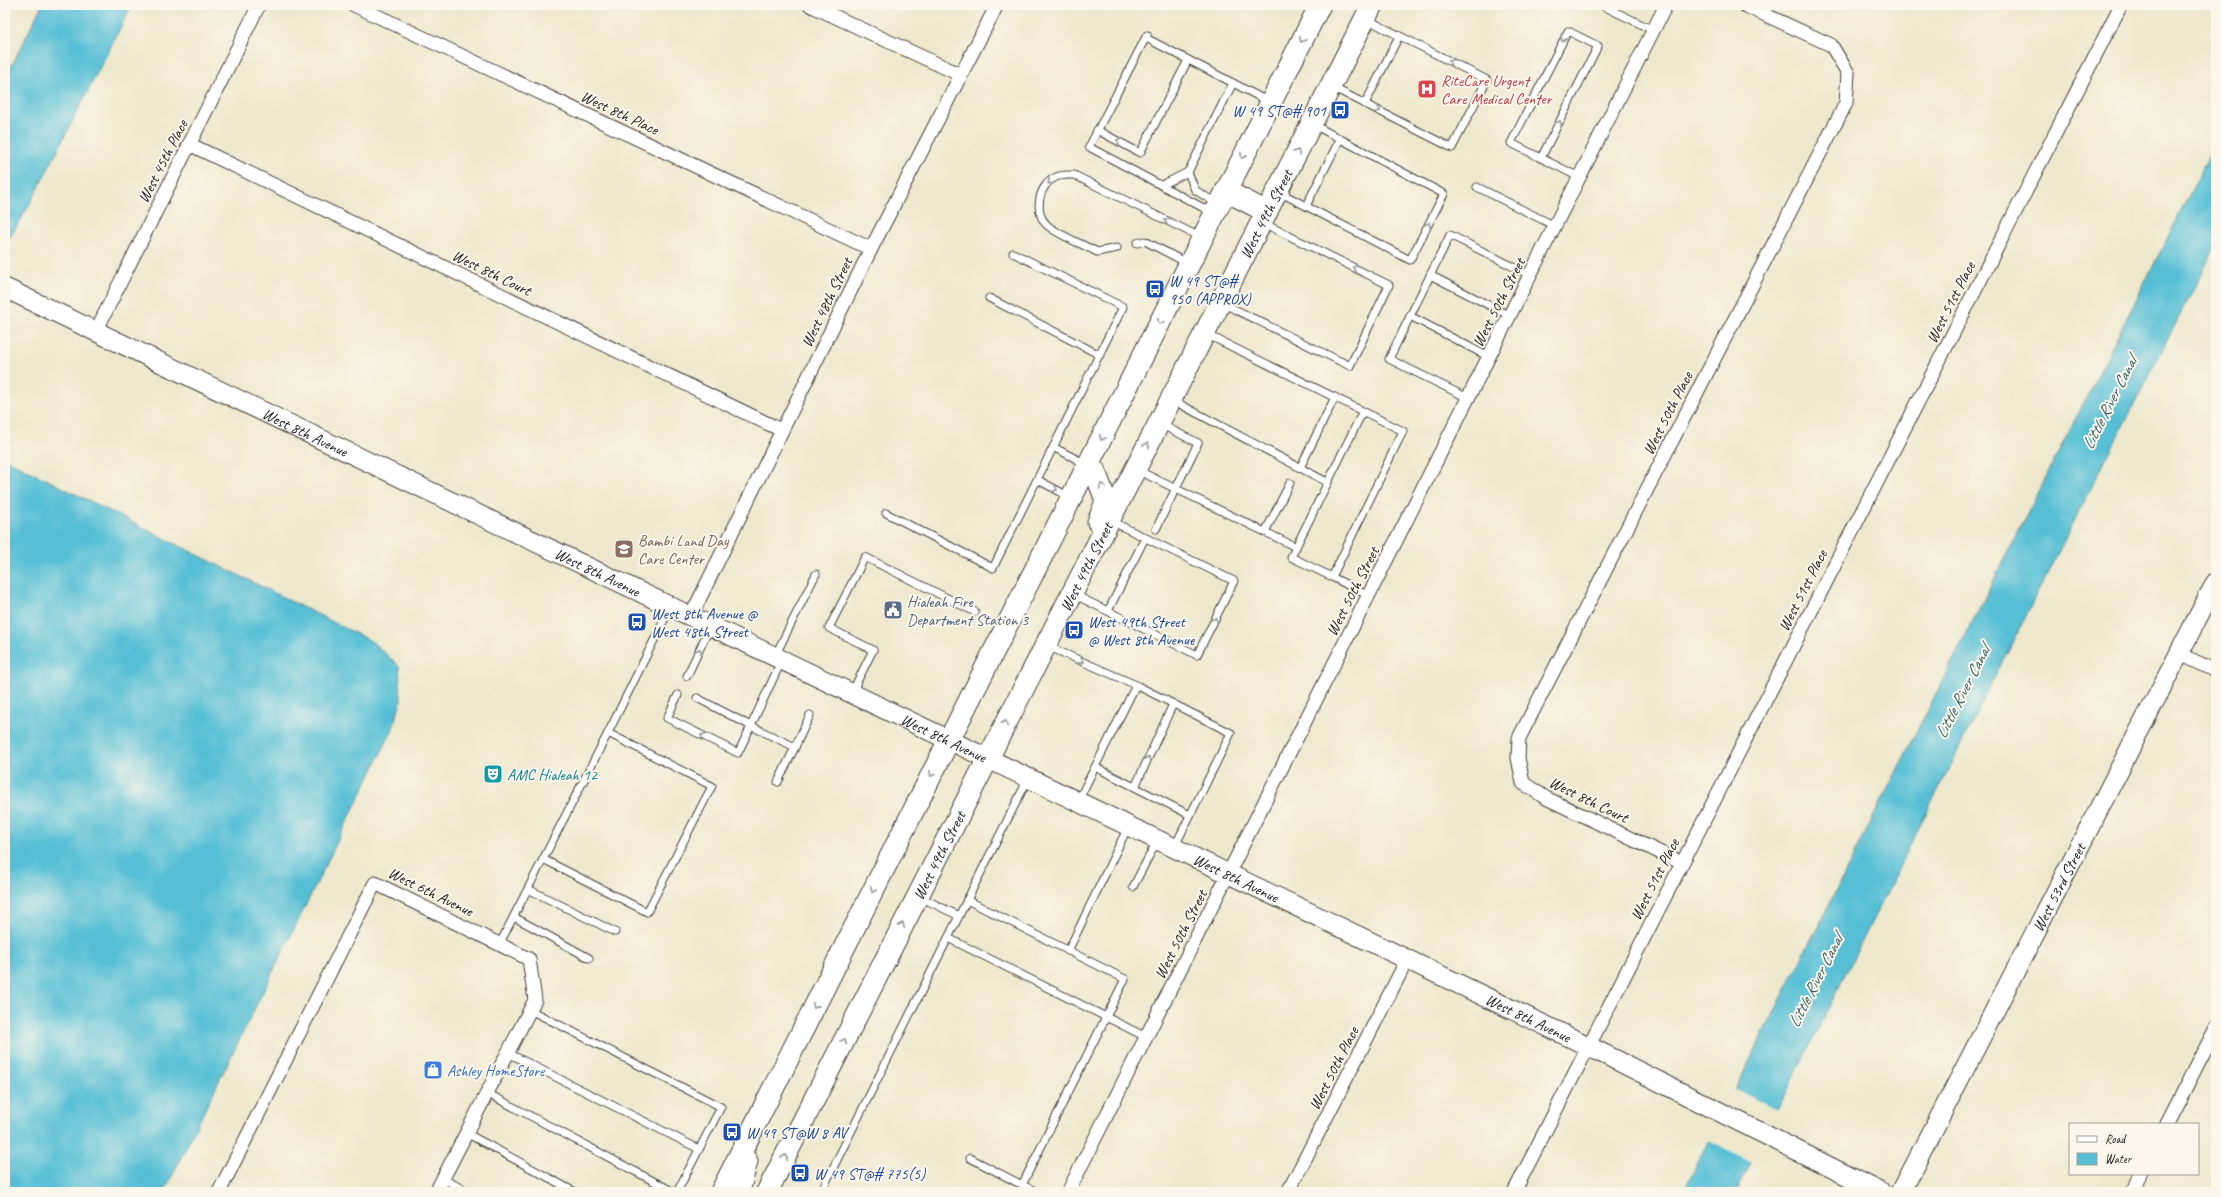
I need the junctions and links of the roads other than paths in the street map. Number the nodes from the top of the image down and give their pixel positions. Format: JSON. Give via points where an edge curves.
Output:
{"nodes":[{"id":1,"x":259,"y":5,"type":"edge"},
{"id":2,"x":354,"y":5,"type":"edge"},
{"id":3,"x":810,"y":5,"type":"edge"},
{"id":4,"x":997,"y":5,"type":"edge"},
{"id":5,"x":1320,"y":5,"type":"edge"},
{"id":6,"x":1600,"y":5,"type":"edge"},
{"id":7,"x":1666,"y":5,"type":"edge"},
{"id":8,"x":1744,"y":5,"type":"edge"},
{"id":9,"x":2121,"y":5,"type":"edge"},
{"id":10,"x":1616,"y":8,"type":"edge"},
{"id":11,"x":1365,"y":10,"type":"edge"},
{"id":12,"x":1653,"y":30,"type":"junction"},
{"id":13,"x":1399,"y":36,"type":"junction"},
{"id":14,"x":1188,"y":60,"type":"junction"},
{"id":15,"x":961,"y":76,"type":"junction"},
{"id":16,"x":1332,"y":82,"type":"junction"},
{"id":17,"x":1233,"y":83,"type":"junction"},
{"id":18,"x":1271,"y":103,"type":"junction"},
{"id":19,"x":1365,"y":104,"type":"junction"},
{"id":20,"x":1311,"y":124,"type":"junction"},
{"id":21,"x":1097,"y":130,"type":"junction"},
{"id":22,"x":1340,"y":139,"type":"junction"},
{"id":23,"x":189,"y":144,"type":"junction"},
{"id":24,"x":1541,"y":158,"type":"junction"},
{"id":25,"x":1188,"y":172,"type":"junction"},
{"id":26,"x":1579,"y":177,"type":"junction"},
{"id":27,"x":1162,"y":186,"type":"junction"},
{"id":28,"x":1477,"y":187,"type":"dead end"},
{"id":29,"x":1277,"y":191,"type":"junction"},
{"id":30,"x":1220,"y":203,"type":"junction"},
{"id":31,"x":1306,"y":206,"type":"junction"},
{"id":32,"x":1264,"y":217,"type":"junction"},
{"id":33,"x":1555,"y":226,"type":"junction"},
{"id":34,"x":1202,"y":238,"type":"junction"},
{"id":35,"x":1137,"y":243,"type":"dead end"},
{"id":36,"x":1117,"y":248,"type":"dead end"},
{"id":37,"x":871,"y":249,"type":"junction"},
{"id":38,"x":1013,"y":254,"type":"dead end"},
{"id":39,"x":1190,"y":264,"type":"junction"},
{"id":40,"x":1530,"y":274,"type":"junction"},
{"id":41,"x":1430,"y":275,"type":"junction"},
{"id":42,"x":5,"y":288,"type":"edge"},
{"id":43,"x":989,"y":298,"type":"dead end"},
{"id":44,"x":1220,"y":302,"type":"junction"},
{"id":45,"x":1410,"y":316,"type":"junction"},
{"id":46,"x":1510,"y":316,"type":"junction"},
{"id":47,"x":95,"y":333,"type":"junction"},
{"id":48,"x":1204,"y":333,"type":"junction"},
{"id":49,"x":1100,"y":355,"type":"junction"},
{"id":50,"x":1489,"y":357,"type":"junction"},
{"id":51,"x":1335,"y":397,"type":"junction"},
{"id":52,"x":1468,"y":398,"type":"junction"},
{"id":53,"x":1171,"y":400,"type":"junction"},
{"id":54,"x":1363,"y":411,"type":"junction"},
{"id":55,"x":1158,"y":423,"type":"junction"},
{"id":56,"x":781,"y":430,"type":"junction"},
{"id":57,"x":1055,"y":448,"type":"junction"},
{"id":58,"x":1088,"y":465,"type":"junction"},
{"id":59,"x":1300,"y":468,"type":"junction"},
{"id":60,"x":1135,"y":469,"type":"junction"},
{"id":61,"x":1038,"y":480,"type":"junction"},
{"id":62,"x":1327,"y":482,"type":"junction"},
{"id":63,"x":1290,"y":483,"type":"dead end"},
{"id":64,"x":1175,"y":489,"type":"junction"},
{"id":65,"x":1071,"y":498,"type":"junction"},
{"id":66,"x":886,"y":513,"type":"dead end"},
{"id":67,"x":1109,"y":520,"type":"junction"},
{"id":68,"x":1156,"y":529,"type":"dead end"},
{"id":69,"x":1265,"y":532,"type":"junction"},
{"id":70,"x":1145,"y":538,"type":"junction"},
{"id":71,"x":1296,"y":547,"type":"junction"},
{"id":72,"x":816,"y":574,"type":"dead end"},
{"id":73,"x":1332,"y":577,"type":"junction"},
{"id":74,"x":2216,"y":582,"type":"edge"},
{"id":75,"x":1369,"y":596,"type":"junction"},
{"id":76,"x":1070,"y":597,"type":"junction"},
{"id":77,"x":671,"y":607,"type":"junction"},
{"id":78,"x":1108,"y":611,"type":"junction"},
{"id":79,"x":975,"y":612,"type":"dead end"},
{"id":80,"x":691,"y":616,"type":"junction"},
{"id":81,"x":711,"y":626,"type":"junction"},
{"id":82,"x":1045,"y":646,"type":"junction"},
{"id":83,"x":2179,"y":654,"type":"junction"},
{"id":84,"x":779,"y":658,"type":"junction"},
{"id":85,"x":2216,"y":671,"type":"edge"},
{"id":86,"x":687,"y":676,"type":"dead end"},
{"id":87,"x":1136,"y":685,"type":"junction"},
{"id":88,"x":852,"y":692,"type":"junction"},
{"id":89,"x":678,"y":695,"type":"dead end"},
{"id":90,"x":697,"y":698,"type":"dead end"},
{"id":91,"x":1173,"y":704,"type":"junction"},
{"id":92,"x":810,"y":715,"type":"dead end"},
{"id":93,"x":751,"y":726,"type":"junction"},
{"id":94,"x":608,"y":733,"type":"junction"},
{"id":95,"x":1519,"y":738,"type":"joint"},
{"id":96,"x":949,"y":739,"type":"junction"},
{"id":97,"x":795,"y":747,"type":"junction"},
{"id":98,"x":987,"y":758,"type":"junction"},
{"id":99,"x":1095,"y":767,"type":"junction"},
{"id":100,"x":1029,"y":778,"type":"junction"},
{"id":101,"x":778,"y":782,"type":"dead end"},
{"id":102,"x":1135,"y":787,"type":"junction"},
{"id":103,"x":1078,"y":802,"type":"junction"},
{"id":104,"x":1190,"y":815,"type":"junction"},
{"id":105,"x":1128,"y":827,"type":"junction"},
{"id":106,"x":1165,"y":845,"type":"junction"},
{"id":107,"x":543,"y":859,"type":"junction"},
{"id":108,"x":1682,"y":863,"type":"junction"},
{"id":109,"x":1228,"y":875,"type":"junction"},
{"id":110,"x":1133,"y":887,"type":"dead end"},
{"id":111,"x":528,"y":889,"type":"junction"},
{"id":112,"x":918,"y":896,"type":"junction"},
{"id":113,"x":967,"y":900,"type":"junction"},
{"id":114,"x":959,"y":916,"type":"junction"},
{"id":115,"x":514,"y":917,"type":"junction"},
{"id":116,"x":615,"y":932,"type":"dead end"},
{"id":117,"x":948,"y":938,"type":"junction"},
{"id":118,"x":500,"y":943,"type":"junction"},
{"id":119,"x":1068,"y":951,"type":"junction"},
{"id":120,"x":589,"y":958,"type":"dead end"},
{"id":121,"x":1407,"y":960,"type":"junction"},
{"id":122,"x":530,"y":1010,"type":"junction"},
{"id":123,"x":1106,"y":1017,"type":"junction"},
{"id":124,"x":2216,"y":1028,"type":"edge"},
{"id":125,"x":1146,"y":1037,"type":"junction"},
{"id":126,"x":1588,"y":1046,"type":"junction"},
{"id":127,"x":508,"y":1052,"type":"junction"},
{"id":128,"x":487,"y":1093,"type":"junction"},
{"id":129,"x":763,"y":1109,"type":"junction"},
{"id":130,"x":2168,"y":1123,"type":"edge"},
{"id":131,"x":466,"y":1133,"type":"junction"},
{"id":132,"x":699,"y":1149,"type":"junction"},
{"id":133,"x":970,"y":1158,"type":"dead end"},
{"id":134,"x":2140,"y":1175,"type":"edge"},
{"id":135,"x":443,"y":1179,"type":"junction"},
{"id":136,"x":1022,"y":1184,"type":"junction"},
{"id":137,"x":219,"y":1192,"type":"edge"},
{"id":138,"x":436,"y":1192,"type":"edge"},
{"id":139,"x":469,"y":1192,"type":"edge"},
{"id":140,"x":575,"y":1192,"type":"edge"},
{"id":141,"x":675,"y":1192,"type":"edge"},
{"id":142,"x":721,"y":1192,"type":"edge"},
{"id":143,"x":739,"y":1192,"type":"edge"},
{"id":144,"x":767,"y":1192,"type":"edge"},
{"id":145,"x":821,"y":1192,"type":"edge"},
{"id":146,"x":1037,"y":1192,"type":"edge"},
{"id":147,"x":1068,"y":1192,"type":"edge"},
{"id":148,"x":1288,"y":1192,"type":"edge"},
{"id":149,"x":1514,"y":1192,"type":"edge"},
{"id":150,"x":1880,"y":1192,"type":"edge"},
{"id":151,"x":1901,"y":1192,"type":"edge"},
{"id":152,"x":2132,"y":1192,"type":"edge"}],
"edges":[{"from":1,"to":23,"type":"street","name":"West 45th Place"},
{"from":2,"to":37,"type":"street","name":"West 8th Place"},
{"from":3,"to":15,"type":"street"},
{"from":4,"to":15,"type":"street","name":"West 48th Street"},
{"from":5,"to":18,"type":"main road","one_way":true},
{"from":6,"to":10,"type":"lane"},
{"from":7,"to":12,"type":"street","name":"West 50th Street"},
{"from":8,"to":95,"type":"street","name":"West 50th Place","via":[[1831,45],[1848,73],[1846,103]]},
{"from":9,"to":108,"type":"street","name":"West 51st Place"},
{"from":10,"to":12,"type":"lane"},
{"from":11,"to":13,"type":"lane"},
{"from":11,"to":16,"type":"main road","name":"West 49th Street"},
{"from":12,"to":26,"type":"street","name":"West 50th Street"},
{"from":13,"to":19,"type":"lane"},
{"from":19,"to":13,"type":"lane","one_way":true,"via":[[1452,148],[1487,80]]},
{"from":14,"to":17,"type":"lane"},
{"from":14,"to":21,"type":"lane","one_way":true,"via":[[1140,153]]},
{"from":14,"to":21,"type":"lane","via":[[1146,36]]},
{"from":15,"to":37,"type":"street","name":"West 48th Street"},
{"from":16,"to":19,"type":"lane"},
{"from":16,"to":20,"type":"main road","name":"West 49th Street"},
{"from":17,"to":18,"type":"lane"},
{"from":17,"to":25,"type":"lane"},
{"from":18,"to":30,"type":"main road","one_way":true},
{"from":20,"to":22,"type":"lane"},
{"from":29,"to":20,"type":"main road","name":"West 49th Street","one_way":true},
{"from":21,"to":27,"type":"lane","via":[[1088,147]]},
{"from":22,"to":31,"type":"lane"},
{"from":31,"to":22,"type":"lane","one_way":true,"via":[[1410,260],[1444,194]]},
{"from":23,"to":47,"type":"street","name":"West 45th Place"},
{"from":23,"to":56,"type":"street","name":"West 8th Court"},
{"from":24,"to":24,"type":"lane","one_way":true,"via":[[1598,46],[1568,31],[1511,143]]},
{"from":24,"to":26,"type":"lane"},
{"from":25,"to":27,"type":"lane"},
{"from":25,"to":30,"type":"lane","via":[[1195,190]]},
{"from":26,"to":33,"type":"street","name":"West 50th Street"},
{"from":27,"to":30,"type":"lane"},
{"from":28,"to":33,"type":"lane"},
{"from":29,"to":31,"type":"lane"},
{"from":29,"to":32,"type":"main road","name":"West 49th Street"},
{"from":30,"to":32,"type":"main road"},
{"from":30,"to":34,"type":"main road"},
{"from":32,"to":44,"type":"main road","name":"West 49th Street"},
{"from":44,"to":32,"type":"lane","one_way":true,"via":[[1350,366],[1390,285]]},
{"from":33,"to":40,"type":"street","name":"West 50th Street"},
{"from":34,"to":36,"type":"lane","one_way":true,"via":[[1074,175],[1055,177],[1047,183],[1039,205],[1042,219],[1048,226],[1097,252]]},
{"from":34,"to":39,"type":"main road"},
{"from":35,"to":39,"type":"lane","via":[[1145,241]]},
{"from":37,"to":56,"type":"street","name":"West 48th Street"},
{"from":38,"to":49,"type":"lane","via":[[1123,307]]},
{"from":39,"to":58,"type":"main road","one_way":true},
{"from":40,"to":41,"type":"lane","via":[[1450,235]]},
{"from":40,"to":46,"type":"street","name":"West 50th Street"},
{"from":41,"to":45,"type":"lane"},
{"from":41,"to":46,"type":"lane"},
{"from":42,"to":47,"type":"street","name":"West 8th Avenue"},
{"from":43,"to":49,"type":"lane"},
{"from":44,"to":48,"type":"main road","name":"West 49th Street"},
{"from":45,"to":50,"type":"lane"},
{"from":45,"to":52,"type":"lane","via":[[1388,359]]},
{"from":46,"to":50,"type":"street","name":"West 50th Street"},
{"from":47,"to":77,"type":"street","name":"West 8th Avenue"},
{"from":48,"to":51,"type":"lane"},
{"from":48,"to":53,"type":"main road","name":"West 49th Street"},
{"from":49,"to":57,"type":"lane"},
{"from":50,"to":52,"type":"street","name":"West 50th Street"},
{"from":51,"to":54,"type":"lane"},
{"from":51,"to":59,"type":"lane"},
{"from":52,"to":75,"type":"street","name":"West 50th Street"},
{"from":53,"to":55,"type":"main road","name":"West 49th Street"},
{"from":53,"to":59,"type":"lane"},
{"from":54,"to":62,"type":"lane"},
{"from":54,"to":73,"type":"lane","via":[[1403,431]]},
{"from":60,"to":55,"type":"main road","name":"West 49th Street","one_way":true},
{"from":55,"to":64,"type":"lane","via":[[1198,443]]},
{"from":56,"to":80,"type":"street","name":"West 48th Street"},
{"from":57,"to":58,"type":"lane"},
{"from":57,"to":61,"type":"lane"},
{"from":58,"to":65,"type":"main road"},
{"from":76,"to":58,"type":"main road","one_way":true,"via":[[1075,567],[1106,501],[1095,471]]},
{"from":59,"to":62,"type":"lane"},
{"from":60,"to":64,"type":"lane"},
{"from":60,"to":67,"type":"main road","name":"West 49th Street"},
{"from":61,"to":65,"type":"lane","one_way":true},
{"from":61,"to":66,"type":"lane","via":[[993,568]]},
{"from":62,"to":71,"type":"lane"},
{"from":63,"to":69,"type":"lane"},
{"from":64,"to":68,"type":"lane"},
{"from":64,"to":69,"type":"lane"},
{"from":65,"to":96,"type":"main road"},
{"from":67,"to":70,"type":"lane"},
{"from":67,"to":76,"type":"main road","name":"West 49th Street"},
{"from":69,"to":71,"type":"lane"},
{"from":70,"to":78,"type":"lane"},
{"from":78,"to":70,"type":"lane","one_way":true,"via":[[1197,655],[1234,581]]},
{"from":71,"to":73,"type":"lane","via":[[1291,557]]},
{"from":72,"to":84,"type":"lane"},
{"from":73,"to":75,"type":"lane"},
{"from":74,"to":83,"type":"street","name":"West 53rd Street"},
{"from":75,"to":109,"type":"street","name":"West 50th Street"},
{"from":76,"to":78,"type":"lane"},
{"from":76,"to":82,"type":"main road","name":"West 49th Street"},
{"from":77,"to":80,"type":"street","name":"West 8th Avenue"},
{"from":77,"to":94,"type":"lane"},
{"from":79,"to":88,"type":"lane","via":[[865,557],[829,628],[873,650]]},
{"from":80,"to":81,"type":"street","name":"West 8th Avenue"},
{"from":81,"to":84,"type":"street","name":"West 8th Avenue"},
{"from":86,"to":81,"type":"lane","one_way":true},
{"from":82,"to":87,"type":"lane","one_way":true},
{"from":98,"to":82,"type":"main road","name":"West 49th Street","one_way":true},
{"from":83,"to":85,"type":"street"},
{"from":83,"to":151,"type":"street","name":"West 53rd Street"},
{"from":84,"to":88,"type":"street","name":"West 8th Avenue"},
{"from":84,"to":93,"type":"lane"},
{"from":87,"to":91,"type":"lane"},
{"from":87,"to":99,"type":"lane"},
{"from":88,"to":96,"type":"street","name":"West 8th Avenue"},
{"from":93,"to":89,"type":"lane","one_way":true,"via":[[738,753],[667,718]]},
{"from":90,"to":93,"type":"lane"},
{"from":102,"to":91,"type":"lane","one_way":true},
{"from":91,"to":104,"type":"lane","via":[[1231,733]]},
{"from":92,"to":97,"type":"lane"},
{"from":93,"to":97,"type":"lane"},
{"from":94,"to":107,"type":"lane"},
{"from":94,"to":107,"type":"lane","via":[[712,786],[647,912]]},
{"from":95,"to":108,"type":"street","name":"West 8th Court","via":[[1518,758],[1523,783],[1546,798]]},
{"from":96,"to":98,"type":"street","name":"West 8th Avenue"},
{"from":96,"to":129,"type":"main road","one_way":true},
{"from":97,"to":101,"type":"lane"},
{"from":98,"to":100,"type":"street","name":"West 8th Avenue"},
{"from":98,"to":112,"type":"main road","name":"West 49th Street"},
{"from":99,"to":102,"type":"lane"},
{"from":99,"to":103,"type":"lane"},
{"from":100,"to":103,"type":"street","name":"West 8th Avenue"},
{"from":100,"to":113,"type":"lane"},
{"from":102,"to":104,"type":"lane"},
{"from":103,"to":105,"type":"street","name":"West 8th Avenue"},
{"from":104,"to":106,"type":"lane"},
{"from":105,"to":106,"type":"street","name":"West 8th Avenue"},
{"from":105,"to":119,"type":"lane"},
{"from":106,"to":109,"type":"street","name":"West 8th Avenue"},
{"from":106,"to":110,"type":"lane"},
{"from":107,"to":111,"type":"lane"},
{"from":108,"to":126,"type":"street","name":"West 51st Place"},
{"from":109,"to":121,"type":"street","name":"West 8th Avenue"},
{"from":109,"to":125,"type":"street","name":"West 50th Street"},
{"from":111,"to":115,"type":"lane"},
{"from":111,"to":116,"type":"lane"},
{"from":112,"to":114,"type":"lane"},
{"from":144,"to":112,"type":"main road","name":"West 49th Street","one_way":true},
{"from":113,"to":114,"type":"lane"},
{"from":113,"to":119,"type":"lane"},
{"from":114,"to":117,"type":"lane"},
{"from":115,"to":118,"type":"lane"},
{"from":115,"to":120,"type":"lane"},
{"from":117,"to":123,"type":"lane"},
{"from":117,"to":145,"type":"lane"},
{"from":118,"to":122,"type":"street","name":"West 6th Avenue","via":[[529,959],[535,1000]]},
{"from":118,"to":137,"type":"street","name":"West 6th Avenue","via":[[375,883]]},
{"from":119,"to":123,"type":"lane","via":[[1125,979]]},
{"from":121,"to":126,"type":"street","name":"West 8th Avenue"},
{"from":121,"to":148,"type":"street","name":"West 50th Place"},
{"from":122,"to":127,"type":"street","name":"West 6th Avenue"},
{"from":122,"to":132,"type":"lane","via":[[721,1107]]},
{"from":123,"to":125,"type":"lane"},
{"from":123,"to":136,"type":"lane"},
{"from":124,"to":130,"type":"street"},
{"from":125,"to":147,"type":"street","name":"West 50th Street"},
{"from":126,"to":149,"type":"street","name":"West 51st Place"},
{"from":126,"to":150,"type":"street","name":"West 8th Avenue"},
{"from":127,"to":128,"type":"street","name":"West 6th Avenue"},
{"from":127,"to":132,"type":"lane"},
{"from":128,"to":131,"type":"street","name":"West 6th Avenue"},
{"from":128,"to":141,"type":"lane"},
{"from":129,"to":142,"type":"main road"},
{"from":129,"to":143,"type":"main road"},
{"from":131,"to":135,"type":"street","name":"West 6th Avenue"},
{"from":131,"to":140,"type":"lane"},
{"from":132,"to":141,"type":"lane"},
{"from":133,"to":136,"type":"lane"},
{"from":134,"to":152,"type":"street"},
{"from":135,"to":138,"type":"street","name":"West 6th Avenue"},
{"from":135,"to":139,"type":"lane"},
{"from":136,"to":146,"type":"lane"}]}
